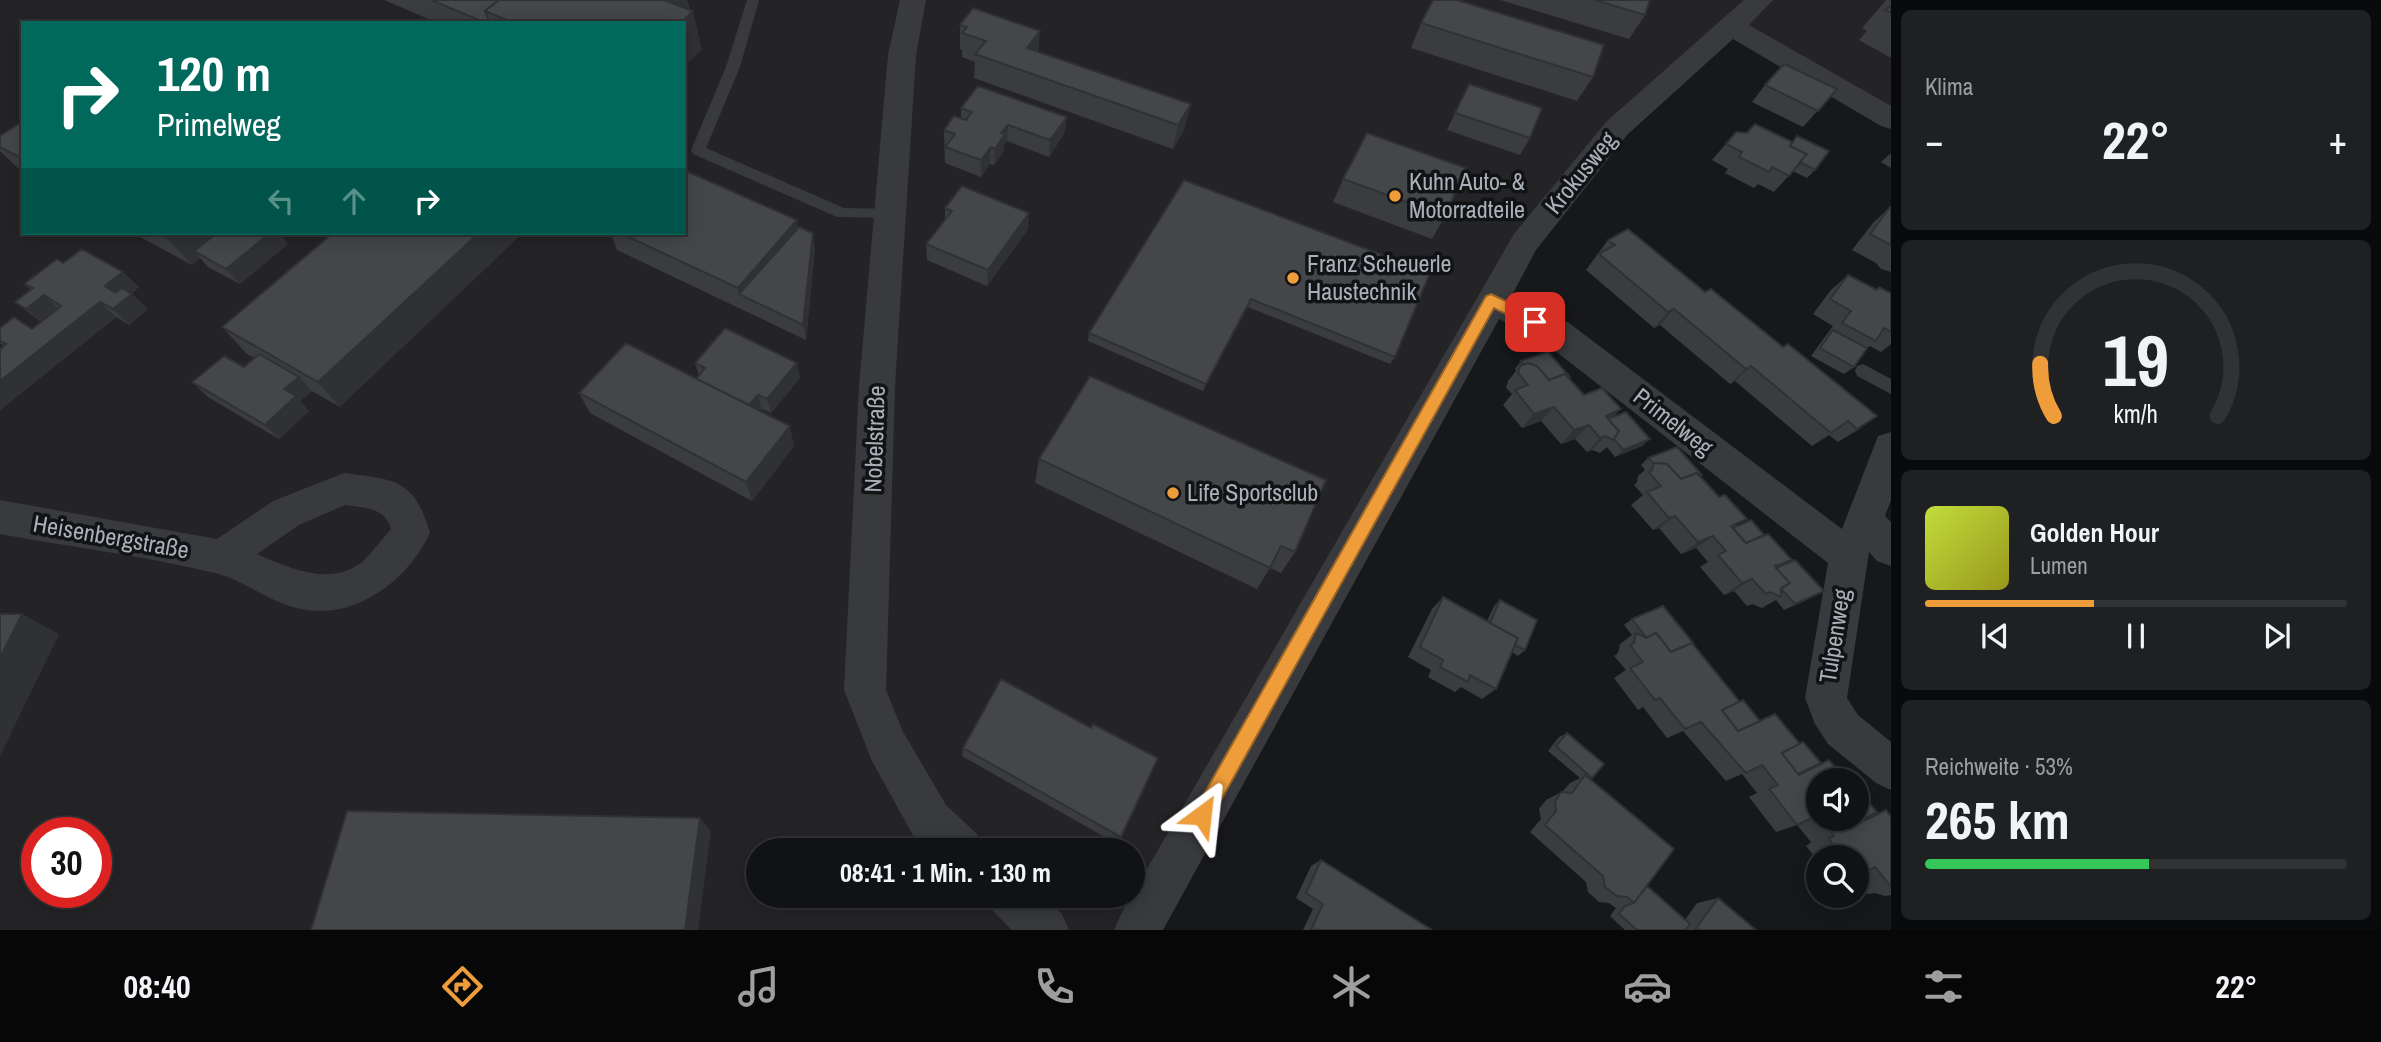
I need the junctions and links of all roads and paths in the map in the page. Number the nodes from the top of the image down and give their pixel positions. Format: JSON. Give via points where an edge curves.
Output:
{"nodes":[{"id":1,"x":753,"y":0,"type":"edge"},
{"id":2,"x":913,"y":0,"type":"edge"},
{"id":3,"x":1760,"y":0,"type":"edge"},
{"id":4,"x":1730,"y":26,"type":"junction"},
{"id":5,"x":1891,"y":119,"type":"edge"},
{"id":6,"x":891,"y":214,"type":"junction"},
{"id":7,"x":1491,"y":300,"type":"junction"},
{"id":8,"x":1863,"y":371,"type":"dead end"},
{"id":9,"x":1891,"y":387,"type":"edge"},
{"id":10,"x":1891,"y":447,"type":"edge"},
{"id":11,"x":0,"y":517,"type":"edge"},
{"id":12,"x":1865,"y":520,"type":"junction"},
{"id":13,"x":1891,"y":550,"type":"edge"},
{"id":14,"x":1848,"y":556,"type":"junction"},
{"id":15,"x":222,"y":557,"type":"dead end"},
{"id":16,"x":1891,"y":768,"type":"edge"},
{"id":17,"x":948,"y":838,"type":"edge"},
{"id":18,"x":1023,"y":908,"type":"edge"},
{"id":19,"x":1046,"y":930,"type":"edge"},
{"id":20,"x":1137,"y":930,"type":"edge"}],
"edges":[{"from":1,"to":6,"type":"lane","via":[[733,67],[698,150],[842,212]]},
{"from":2,"to":6,"type":"street","name":"Nobelstraße","via":[[902,55]]},
{"from":3,"to":4,"type":"street","name":"Krokusweg"},
{"from":4,"to":5,"type":"street"},
{"from":4,"to":7,"type":"street","name":"Krokusweg","via":[[1617,128],[1525,242]]},
{"from":6,"to":17,"type":"street","name":"Nobelstraße","via":[[877,386],[865,690],[887,746],[930,821]]},
{"from":7,"to":14,"type":"street","name":"Primelweg","via":[[1557,333]]},
{"from":7,"to":20,"type":"street","name":"Krokusweg"},
{"from":8,"to":9,"type":"lane"},
{"from":10,"to":12,"type":"street","name":"Tulpenweg"},
{"from":11,"to":15,"type":"street","name":"Heisenbergstraße"},
{"from":12,"to":13,"type":"street"},
{"from":12,"to":14,"type":"street","name":"Tulpenweg"},
{"from":14,"to":16,"type":"street","name":"Tulpenweg","via":[[1826,698],[1829,714],[1845,733]]},
{"from":18,"to":19,"type":"street"}]}
